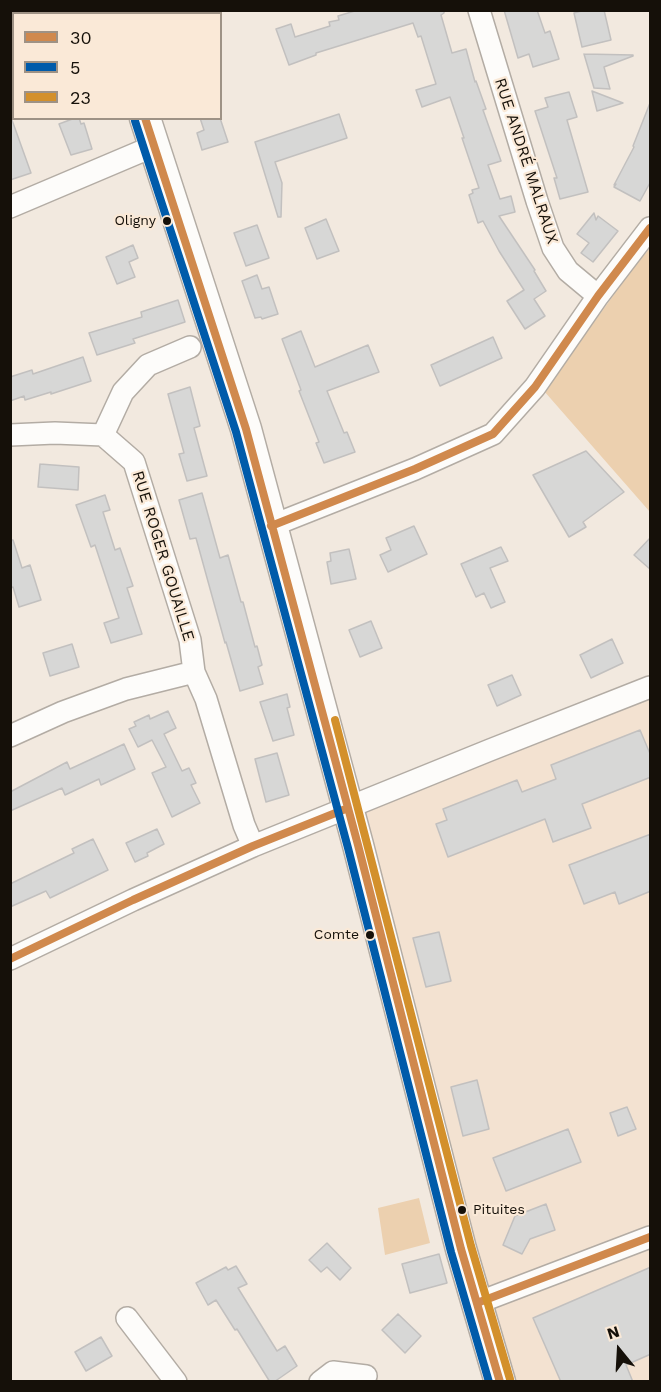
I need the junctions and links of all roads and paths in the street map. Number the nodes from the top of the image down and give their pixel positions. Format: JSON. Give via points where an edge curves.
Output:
{"nodes":[{"id":1,"x":479,"y":10,"type":"edge"},
{"id":2,"x":150,"y":132,"type":"edge"},
{"id":3,"x":10,"y":207,"type":"edge"},
{"id":4,"x":651,"y":228,"type":"edge"},
{"id":5,"x":598,"y":296,"type":"junction"},
{"id":6,"x":190,"y":347,"type":"dead end"},
{"id":7,"x":10,"y":435,"type":"edge"},
{"id":8,"x":103,"y":435,"type":"junction"},
{"id":9,"x":271,"y":526,"type":"junction"},
{"id":10,"x":194,"y":672,"type":"junction"},
{"id":11,"x":651,"y":687,"type":"edge"},
{"id":12,"x":10,"y":736,"type":"edge"},
{"id":13,"x":348,"y":808,"type":"junction"},
{"id":14,"x":253,"y":846,"type":"junction"},
{"id":15,"x":10,"y":959,"type":"edge"},
{"id":16,"x":651,"y":1237,"type":"edge"},
{"id":17,"x":477,"y":1303,"type":"junction"},
{"id":18,"x":127,"y":1318,"type":"dead end"},
{"id":19,"x":366,"y":1376,"type":"dead end"},
{"id":20,"x":176,"y":1382,"type":"edge"},
{"id":21,"x":320,"y":1382,"type":"edge"},
{"id":22,"x":500,"y":1382,"type":"edge"}],
"edges":[{"from":1,"to":5,"type":"street","name":"RUE ANDRÉ MALRAUX","via":[[553,248],[568,271]]},
{"from":2,"to":3,"type":"street"},
{"from":2,"to":9,"type":"street","via":[[246,429]]},
{"from":4,"to":5,"type":"street"},
{"from":5,"to":9,"type":"street","via":[[535,387],[493,434]]},
{"from":6,"to":8,"type":"street","via":[[148,364],[123,392]]},
{"from":7,"to":8,"type":"street"},
{"from":8,"to":10,"type":"street","name":"RUE ROGER GOUAILLE","via":[[134,462],[190,640]]},
{"from":9,"to":13,"type":"street"},
{"from":10,"to":12,"type":"street","via":[[126,688]]},
{"from":10,"to":14,"type":"street","name":"RUE ROGER GOUAILLE"},
{"from":11,"to":13,"type":"street"},
{"from":13,"to":14,"type":"street"},
{"from":13,"to":17,"type":"street"},
{"from":14,"to":15,"type":"street"},
{"from":16,"to":17,"type":"street"},
{"from":17,"to":22,"type":"street"},
{"from":18,"to":20,"type":"street"},
{"from":19,"to":21,"type":"street","via":[[333,1372]]}]}
